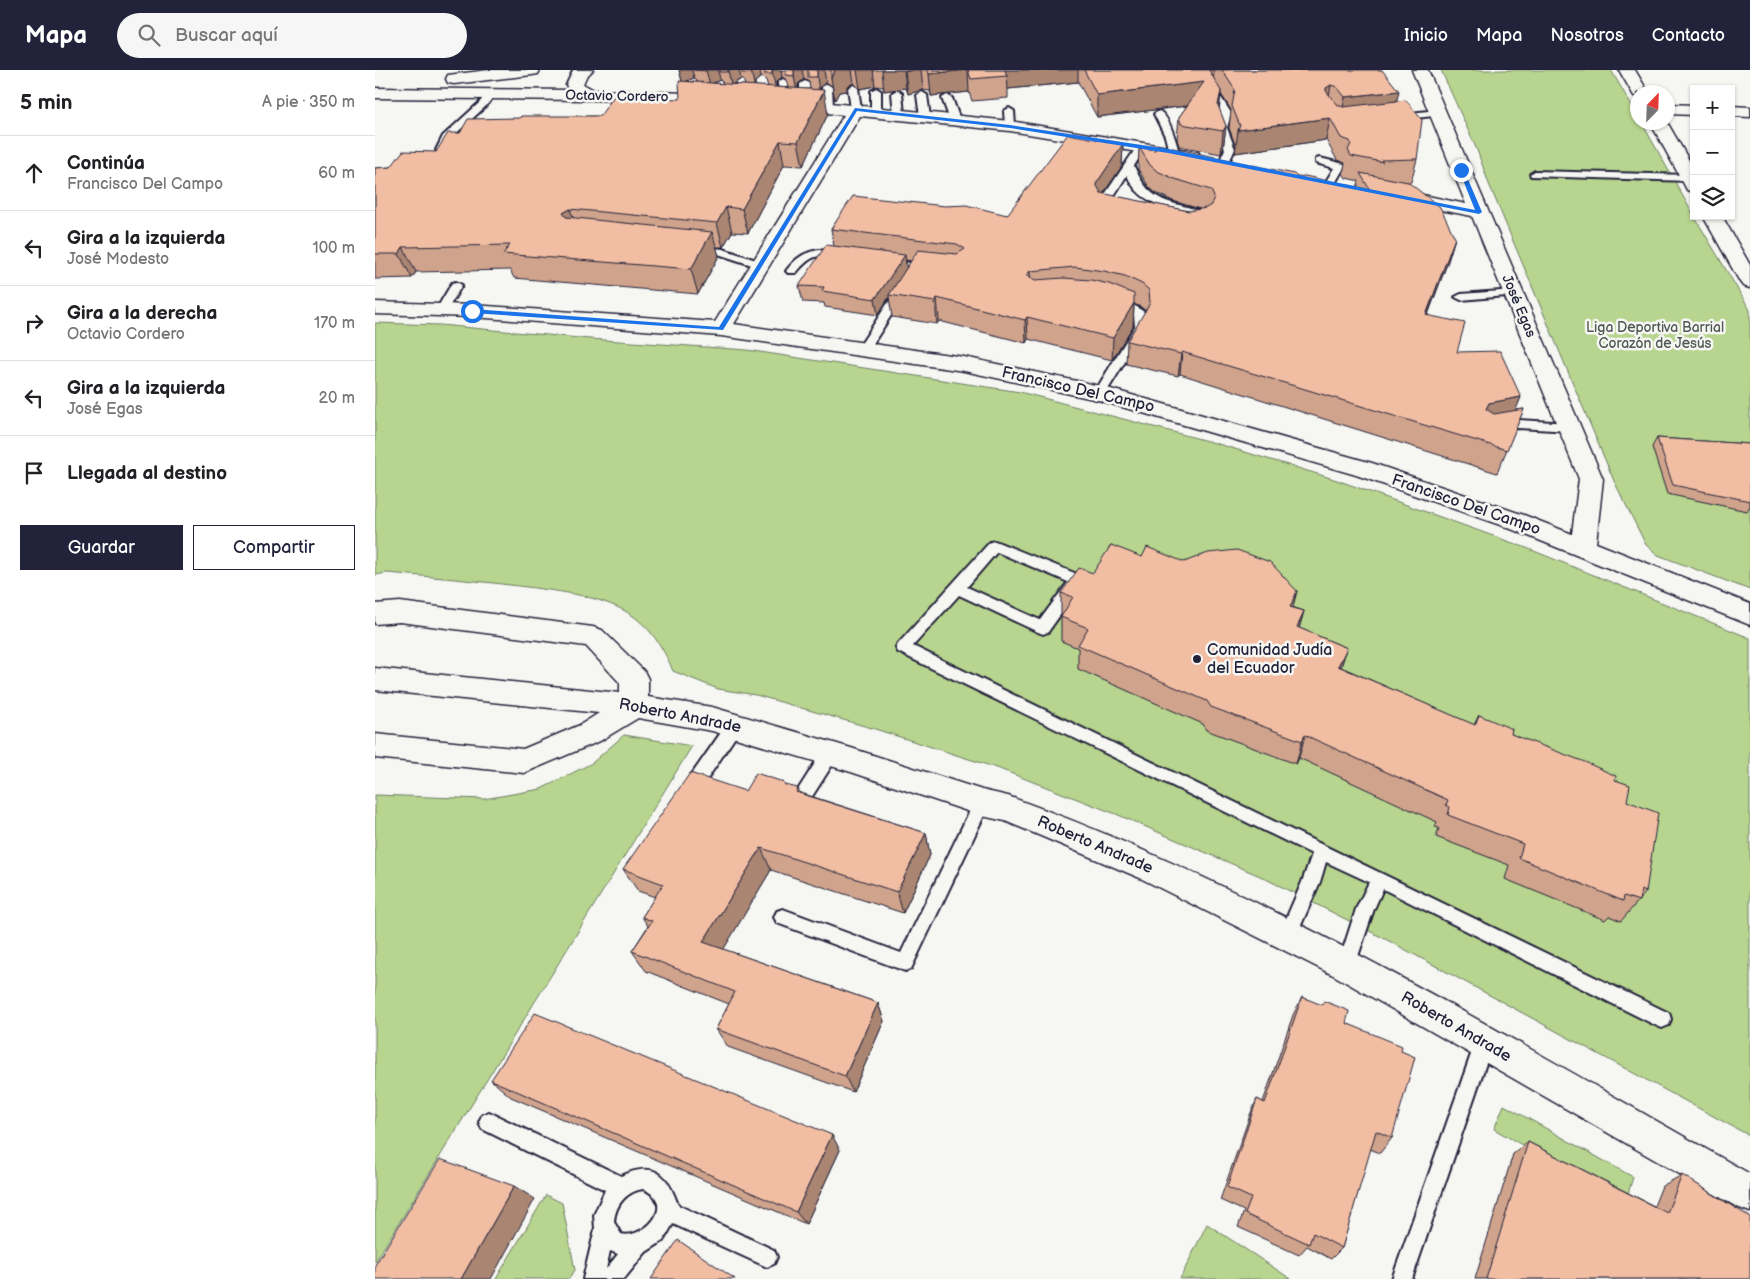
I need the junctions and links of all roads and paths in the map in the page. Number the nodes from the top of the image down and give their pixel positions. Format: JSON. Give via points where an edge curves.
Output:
{"nodes":[{"id":1,"x":532,"y":70,"type":"edge"},
{"id":2,"x":585,"y":70,"type":"edge"},
{"id":3,"x":1420,"y":70,"type":"edge"},
{"id":4,"x":1627,"y":70,"type":"edge"},
{"id":5,"x":783,"y":82,"type":"dead end"},
{"id":6,"x":805,"y":84,"type":"dead end"},
{"id":7,"x":1636,"y":85,"type":"edge"},
{"id":8,"x":375,"y":87,"type":"edge"},
{"id":9,"x":827,"y":87,"type":"dead end"},
{"id":10,"x":853,"y":88,"type":"dead end"},
{"id":11,"x":1212,"y":90,"type":"edge"},
{"id":12,"x":876,"y":91,"type":"dead end"},
{"id":13,"x":375,"y":93,"type":"edge"},
{"id":14,"x":897,"y":93,"type":"dead end"},
{"id":15,"x":491,"y":94,"type":"junction"},
{"id":16,"x":591,"y":95,"type":"junction"},
{"id":17,"x":723,"y":96,"type":"edge"},
{"id":18,"x":922,"y":96,"type":"dead end"},
{"id":19,"x":947,"y":98,"type":"dead end"},
{"id":20,"x":777,"y":103,"type":"joint"},
{"id":21,"x":805,"y":105,"type":"junction"},
{"id":22,"x":828,"y":107,"type":"junction"},
{"id":23,"x":855,"y":109,"type":"junction"},
{"id":24,"x":1675,"y":109,"type":"edge"},
{"id":25,"x":1690,"y":110,"type":"edge"},
{"id":26,"x":1735,"y":111,"type":"edge"},
{"id":27,"x":876,"y":112,"type":"junction"},
{"id":28,"x":1750,"y":112,"type":"edge"},
{"id":29,"x":1438,"y":113,"type":"junction"},
{"id":30,"x":899,"y":114,"type":"junction"},
{"id":31,"x":1155,"y":114,"type":"dead end"},
{"id":32,"x":925,"y":117,"type":"junction"},
{"id":33,"x":1387,"y":118,"type":"edge"},
{"id":34,"x":955,"y":120,"type":"junction"},
{"id":35,"x":1662,"y":130,"type":"edge"},
{"id":36,"x":1168,"y":151,"type":"junction"},
{"id":37,"x":1134,"y":157,"type":"junction"},
{"id":38,"x":436,"y":161,"type":"edge"},
{"id":39,"x":1320,"y":161,"type":"dead end"},
{"id":40,"x":1224,"y":162,"type":"junction"},
{"id":41,"x":1242,"y":165,"type":"edge"},
{"id":42,"x":1535,"y":174,"type":"dead end"},
{"id":43,"x":1690,"y":180,"type":"edge"},
{"id":44,"x":1690,"y":182,"type":"edge"},
{"id":45,"x":1329,"y":183,"type":"edge"},
{"id":46,"x":1381,"y":193,"type":"edge"},
{"id":47,"x":1479,"y":212,"type":"junction"},
{"id":48,"x":1120,"y":216,"type":"edge"},
{"id":49,"x":1714,"y":220,"type":"edge"},
{"id":50,"x":1199,"y":227,"type":"edge"},
{"id":51,"x":681,"y":248,"type":"edge"},
{"id":52,"x":1730,"y":248,"type":"junction"},
{"id":53,"x":1750,"y":248,"type":"edge"},
{"id":54,"x":853,"y":258,"type":"edge"},
{"id":55,"x":871,"y":260,"type":"edge"},
{"id":56,"x":761,"y":265,"type":"junction"},
{"id":57,"x":792,"y":271,"type":"dead end"},
{"id":58,"x":1750,"y":282,"type":"edge"},
{"id":59,"x":456,"y":286,"type":"dead end"},
{"id":60,"x":1514,"y":294,"type":"junction"},
{"id":61,"x":1461,"y":296,"type":"dead end"},
{"id":62,"x":1102,"y":300,"type":"edge"},
{"id":63,"x":375,"y":308,"type":"edge"},
{"id":64,"x":442,"y":310,"type":"junction"},
{"id":65,"x":721,"y":329,"type":"junction"},
{"id":66,"x":863,"y":350,"type":"junction"},
{"id":67,"x":1100,"y":393,"type":"junction"},
{"id":68,"x":1571,"y":428,"type":"junction"},
{"id":69,"x":1485,"y":431,"type":"edge"},
{"id":70,"x":1583,"y":547,"type":"junction"},
{"id":71,"x":955,"y":588,"type":"junction"},
{"id":72,"x":375,"y":614,"type":"edge"},
{"id":73,"x":1750,"y":615,"type":"edge"},
{"id":74,"x":375,"y":679,"type":"edge"},
{"id":75,"x":634,"y":706,"type":"junction"},
{"id":76,"x":734,"y":726,"type":"junction"},
{"id":77,"x":375,"y":746,"type":"edge"},
{"id":78,"x":830,"y":754,"type":"junction"},
{"id":79,"x":696,"y":782,"type":"edge"},
{"id":80,"x":800,"y":801,"type":"edge"},
{"id":81,"x":983,"y":802,"type":"junction"},
{"id":82,"x":1321,"y":851,"type":"junction"},
{"id":83,"x":1379,"y":879,"type":"junction"},
{"id":84,"x":783,"y":917,"type":"dead end"},
{"id":85,"x":1288,"y":935,"type":"junction"},
{"id":86,"x":1347,"y":965,"type":"junction"},
{"id":87,"x":1662,"y":1019,"type":"dead end"},
{"id":88,"x":1484,"y":1042,"type":"junction"},
{"id":89,"x":489,"y":1122,"type":"dead end"},
{"id":90,"x":621,"y":1187,"type":"junction"},
{"id":91,"x":1750,"y":1194,"type":"edge"},
{"id":92,"x":668,"y":1211,"type":"junction"},
{"id":93,"x":605,"y":1229,"type":"junction"},
{"id":94,"x":638,"y":1246,"type":"junction"},
{"id":95,"x":767,"y":1257,"type":"dead end"},
{"id":96,"x":593,"y":1279,"type":"edge"},
{"id":97,"x":611,"y":1279,"type":"edge"},
{"id":98,"x":1402,"y":1279,"type":"edge"}],
"edges":[{"from":1,"to":8,"type":"street"},
{"from":2,"to":16,"type":"street","via":[[579,74],[575,86]]},
{"from":3,"to":29,"type":"street","name":"José Egas"},
{"from":4,"to":7,"type":"street"},
{"from":5,"to":20,"type":"lane"},
{"from":6,"to":21,"type":"lane"},
{"from":9,"to":22,"type":"lane"},
{"from":10,"to":23,"type":"lane"},
{"from":11,"to":40,"type":"lane","via":[[1226,113],[1222,128],[1230,149]]},
{"from":12,"to":27,"type":"lane"},
{"from":13,"to":15,"type":"street","name":"Octavio Cordero"},
{"from":14,"to":30,"type":"lane"},
{"from":15,"to":16,"type":"street","name":"Octavio Cordero"},
{"from":15,"to":38,"type":"lane","via":[[446,138]]},
{"from":16,"to":17,"type":"street","name":"Octavio Cordero","via":[[635,101],[693,93]]},
{"from":18,"to":32,"type":"lane"},
{"from":19,"to":34,"type":"lane"},
{"from":20,"to":21,"type":"street"},
{"from":21,"to":22,"type":"street"},
{"from":22,"to":23,"type":"street"},
{"from":23,"to":27,"type":"street"},
{"from":23,"to":56,"type":"street"},
{"from":24,"to":25,"type":"street"},
{"from":26,"to":28,"type":"street"},
{"from":27,"to":30,"type":"street"},
{"from":29,"to":33,"type":"lane"},
{"from":29,"to":47,"type":"street","name":"José Egas"},
{"from":30,"to":32,"type":"street"},
{"from":31,"to":36,"type":"lane","via":[[1170,136]]},
{"from":32,"to":34,"type":"street"},
{"from":34,"to":37,"type":"street","via":[[1009,119]]},
{"from":35,"to":43,"type":"street"},
{"from":36,"to":37,"type":"street"},
{"from":36,"to":40,"type":"street"},
{"from":37,"to":48,"type":"lane","via":[[1102,207],[1105,212]]},
{"from":37,"to":50,"type":"lane","via":[[1133,181],[1147,196],[1203,215],[1205,221]]},
{"from":39,"to":45,"type":"lane","via":[[1340,166]]},
{"from":40,"to":41,"type":"street"},
{"from":42,"to":44,"type":"lane"},
{"from":46,"to":47,"type":"street"},
{"from":47,"to":60,"type":"street","name":"José Egas"},
{"from":49,"to":52,"type":"street"},
{"from":51,"to":56,"type":"lane","via":[[719,251]]},
{"from":52,"to":53,"type":"street"},
{"from":52,"to":58,"type":"street"},
{"from":54,"to":57,"type":"lane","via":[[814,254],[803,258]]},
{"from":55,"to":66,"type":"lane","via":[[921,267]]},
{"from":56,"to":65,"type":"street"},
{"from":59,"to":64,"type":"lane"},
{"from":60,"to":61,"type":"lane"},
{"from":60,"to":68,"type":"street","name":"José Egas"},
{"from":62,"to":67,"type":"lane","via":[[1127,305],[1140,314],[1141,326]]},
{"from":63,"to":64,"type":"street","name":"Francisco Del Campo"},
{"from":64,"to":65,"type":"street","name":"Francisco Del Campo"},
{"from":65,"to":66,"type":"street","name":"Francisco Del Campo"},
{"from":66,"to":67,"type":"street","name":"Francisco Del Campo","via":[[964,364]]},
{"from":67,"to":70,"type":"street","name":"Francisco Del Campo","via":[[1364,469]]},
{"from":68,"to":69,"type":"lane","via":[[1518,424]]},
{"from":68,"to":70,"type":"street","name":"José Egas","via":[[1591,479]]},
{"from":70,"to":73,"type":"street","name":"Francisco Del Campo"},
{"from":71,"to":71,"type":"lane","via":[[995,546],[1077,580],[1043,628]]},
{"from":71,"to":82,"type":"lane","via":[[903,648]]},
{"from":72,"to":75,"type":"street","via":[[400,612],[593,637],[634,679]]},
{"from":74,"to":75,"type":"street","name":"Roberto Andrade"},
{"from":75,"to":76,"type":"street","name":"Roberto Andrade","via":[[712,719]]},
{"from":75,"to":77,"type":"street","via":[[590,732],[524,761]]},
{"from":76,"to":78,"type":"street","name":"Roberto Andrade"},
{"from":76,"to":79,"type":"lane"},
{"from":78,"to":80,"type":"lane"},
{"from":78,"to":81,"type":"street","name":"Roberto Andrade"},
{"from":81,"to":84,"type":"lane","via":[[905,963]]},
{"from":81,"to":85,"type":"street","name":"Roberto Andrade","via":[[1008,809],[1151,868]]},
{"from":82,"to":83,"type":"lane"},
{"from":82,"to":85,"type":"lane"},
{"from":83,"to":86,"type":"lane","via":[[1365,909]]},
{"from":83,"to":87,"type":"lane"},
{"from":85,"to":86,"type":"street","name":"Roberto Andrade"},
{"from":86,"to":88,"type":"street","name":"Roberto Andrade"},
{"from":88,"to":91,"type":"street","name":"Roberto Andrade"},
{"from":88,"to":98,"type":"lane"},
{"from":89,"to":90,"type":"lane"},
{"from":90,"to":92,"type":"lane","via":[[635,1180],[649,1180],[660,1185],[667,1196]]},
{"from":90,"to":93,"type":"lane","via":[[610,1199],[604,1214]]},
{"from":92,"to":94,"type":"lane","via":[[663,1226]]},
{"from":92,"to":95,"type":"lane"},
{"from":93,"to":94,"type":"lane","via":[[617,1243]]},
{"from":93,"to":96,"type":"lane"},
{"from":94,"to":97,"type":"lane"}]}
